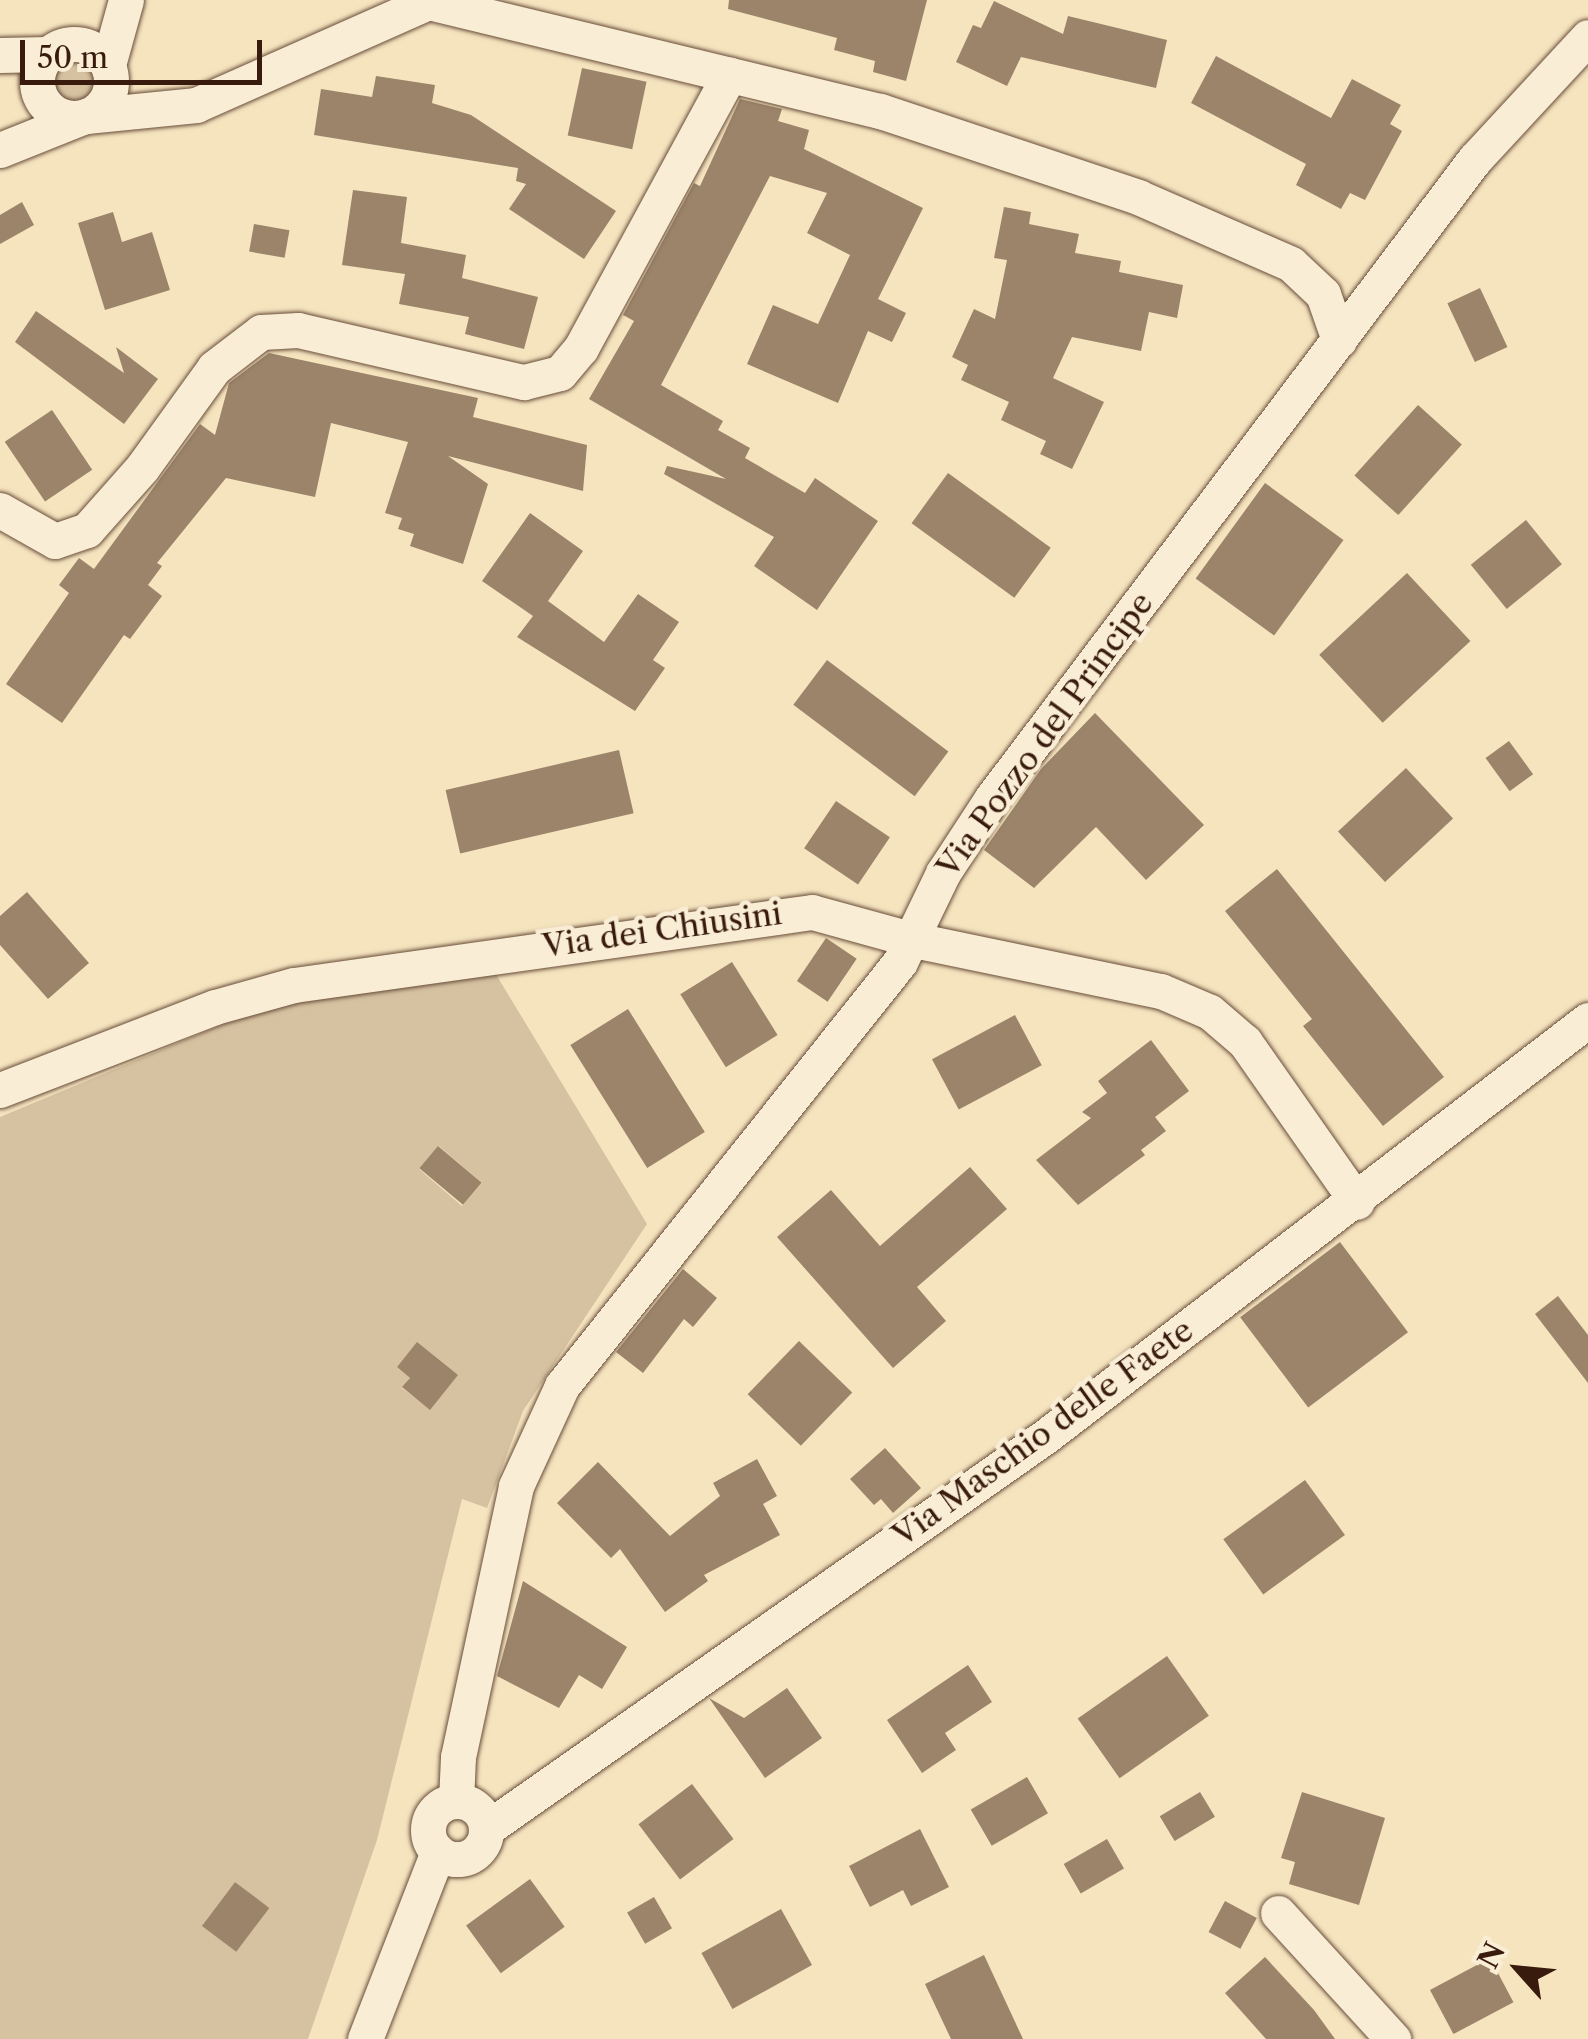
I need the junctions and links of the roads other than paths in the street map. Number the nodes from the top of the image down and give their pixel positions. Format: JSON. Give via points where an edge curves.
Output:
{"nodes":[{"id":1,"x":107,"y":0,"type":"edge"},
{"id":2,"x":126,"y":0,"type":"edge"},
{"id":3,"x":431,"y":1,"type":"edge"},
{"id":4,"x":1588,"y":37,"type":"edge"},
{"id":5,"x":57,"y":49,"type":"junction"},
{"id":6,"x":0,"y":55,"type":"edge"},
{"id":7,"x":110,"y":70,"type":"junction"},
{"id":8,"x":729,"y":75,"type":"junction"},
{"id":9,"x":0,"y":79,"type":"edge"},
{"id":10,"x":241,"y":89,"type":"junction"},
{"id":11,"x":63,"y":109,"type":"junction"},
{"id":12,"x":0,"y":138,"type":"edge"},
{"id":13,"x":0,"y":150,"type":"edge"},
{"id":14,"x":1339,"y":340,"type":"junction"},
{"id":15,"x":0,"y":510,"type":"edge"},
{"id":16,"x":914,"y":940,"type":"junction"},
{"id":17,"x":1588,"y":1020,"type":"edge"},
{"id":18,"x":0,"y":1090,"type":"edge"},
{"id":19,"x":1357,"y":1202,"type":"junction"},
{"id":20,"x":456,"y":1801,"type":"junction"},
{"id":21,"x":486,"y":1829,"type":"junction"},
{"id":22,"x":438,"y":1852,"type":"junction"},
{"id":23,"x":1278,"y":1913,"type":"dead end"},
{"id":24,"x":365,"y":2039,"type":"edge"},
{"id":25,"x":1393,"y":2039,"type":"edge"}],
"edges":[{"from":1,"to":5,"type":"street"},
{"from":2,"to":7,"type":"street"},
{"from":3,"to":8,"type":"street"},
{"from":3,"to":10,"type":"street"},
{"from":4,"to":14,"type":"street","name":"Via Pozzo del Principe","via":[[1508,117]]},
{"from":5,"to":6,"type":"street"},
{"from":5,"to":7,"type":"street","via":[[94,49]]},
{"from":5,"to":11,"type":"street","via":[[38,73]]},
{"from":7,"to":10,"type":"street","via":[[188,97]]},
{"from":7,"to":11,"type":"street","via":[[108,99]]},
{"from":8,"to":14,"type":"street","via":[[969,137],[1243,238],[1314,284]]},
{"from":8,"to":15,"type":"street","via":[[581,348],[560,373],[524,382],[298,330],[261,332],[214,368],[142,468],[87,530],[55,541]]},
{"from":9,"to":11,"type":"street"},
{"from":10,"to":11,"type":"street","via":[[196,104]]},
{"from":11,"to":12,"type":"street"},
{"from":11,"to":13,"type":"street"},
{"from":14,"to":16,"type":"street","name":"Via Pozzo del Principe","via":[[992,798],[944,872]]},
{"from":16,"to":18,"type":"street","name":"Via dei Chiusini","via":[[830,915],[778,912],[310,982],[216,1007]]},
{"from":16,"to":19,"type":"street","name":"Via dei Chiusini","via":[[1161,991],[1210,1012],[1245,1042]]},
{"from":16,"to":20,"type":"street","name":"Via Pozzo del Principe","via":[[593,1343],[542,1418],[516,1486],[458,1757]]},
{"from":17,"to":19,"type":"street","name":"Via Maschio delle Faete"},
{"from":19,"to":21,"type":"street","name":"Via Maschio delle Faete","via":[[1046,1436]]},
{"from":20,"to":21,"type":"street","via":[[480,1812]]},
{"from":20,"to":22,"type":"street","via":[[432,1816],[429,1835]]},
{"from":21,"to":22,"type":"street","via":[[474,1854],[455,1859]]},
{"from":22,"to":24,"type":"street"},
{"from":23,"to":25,"type":"street"}]}
